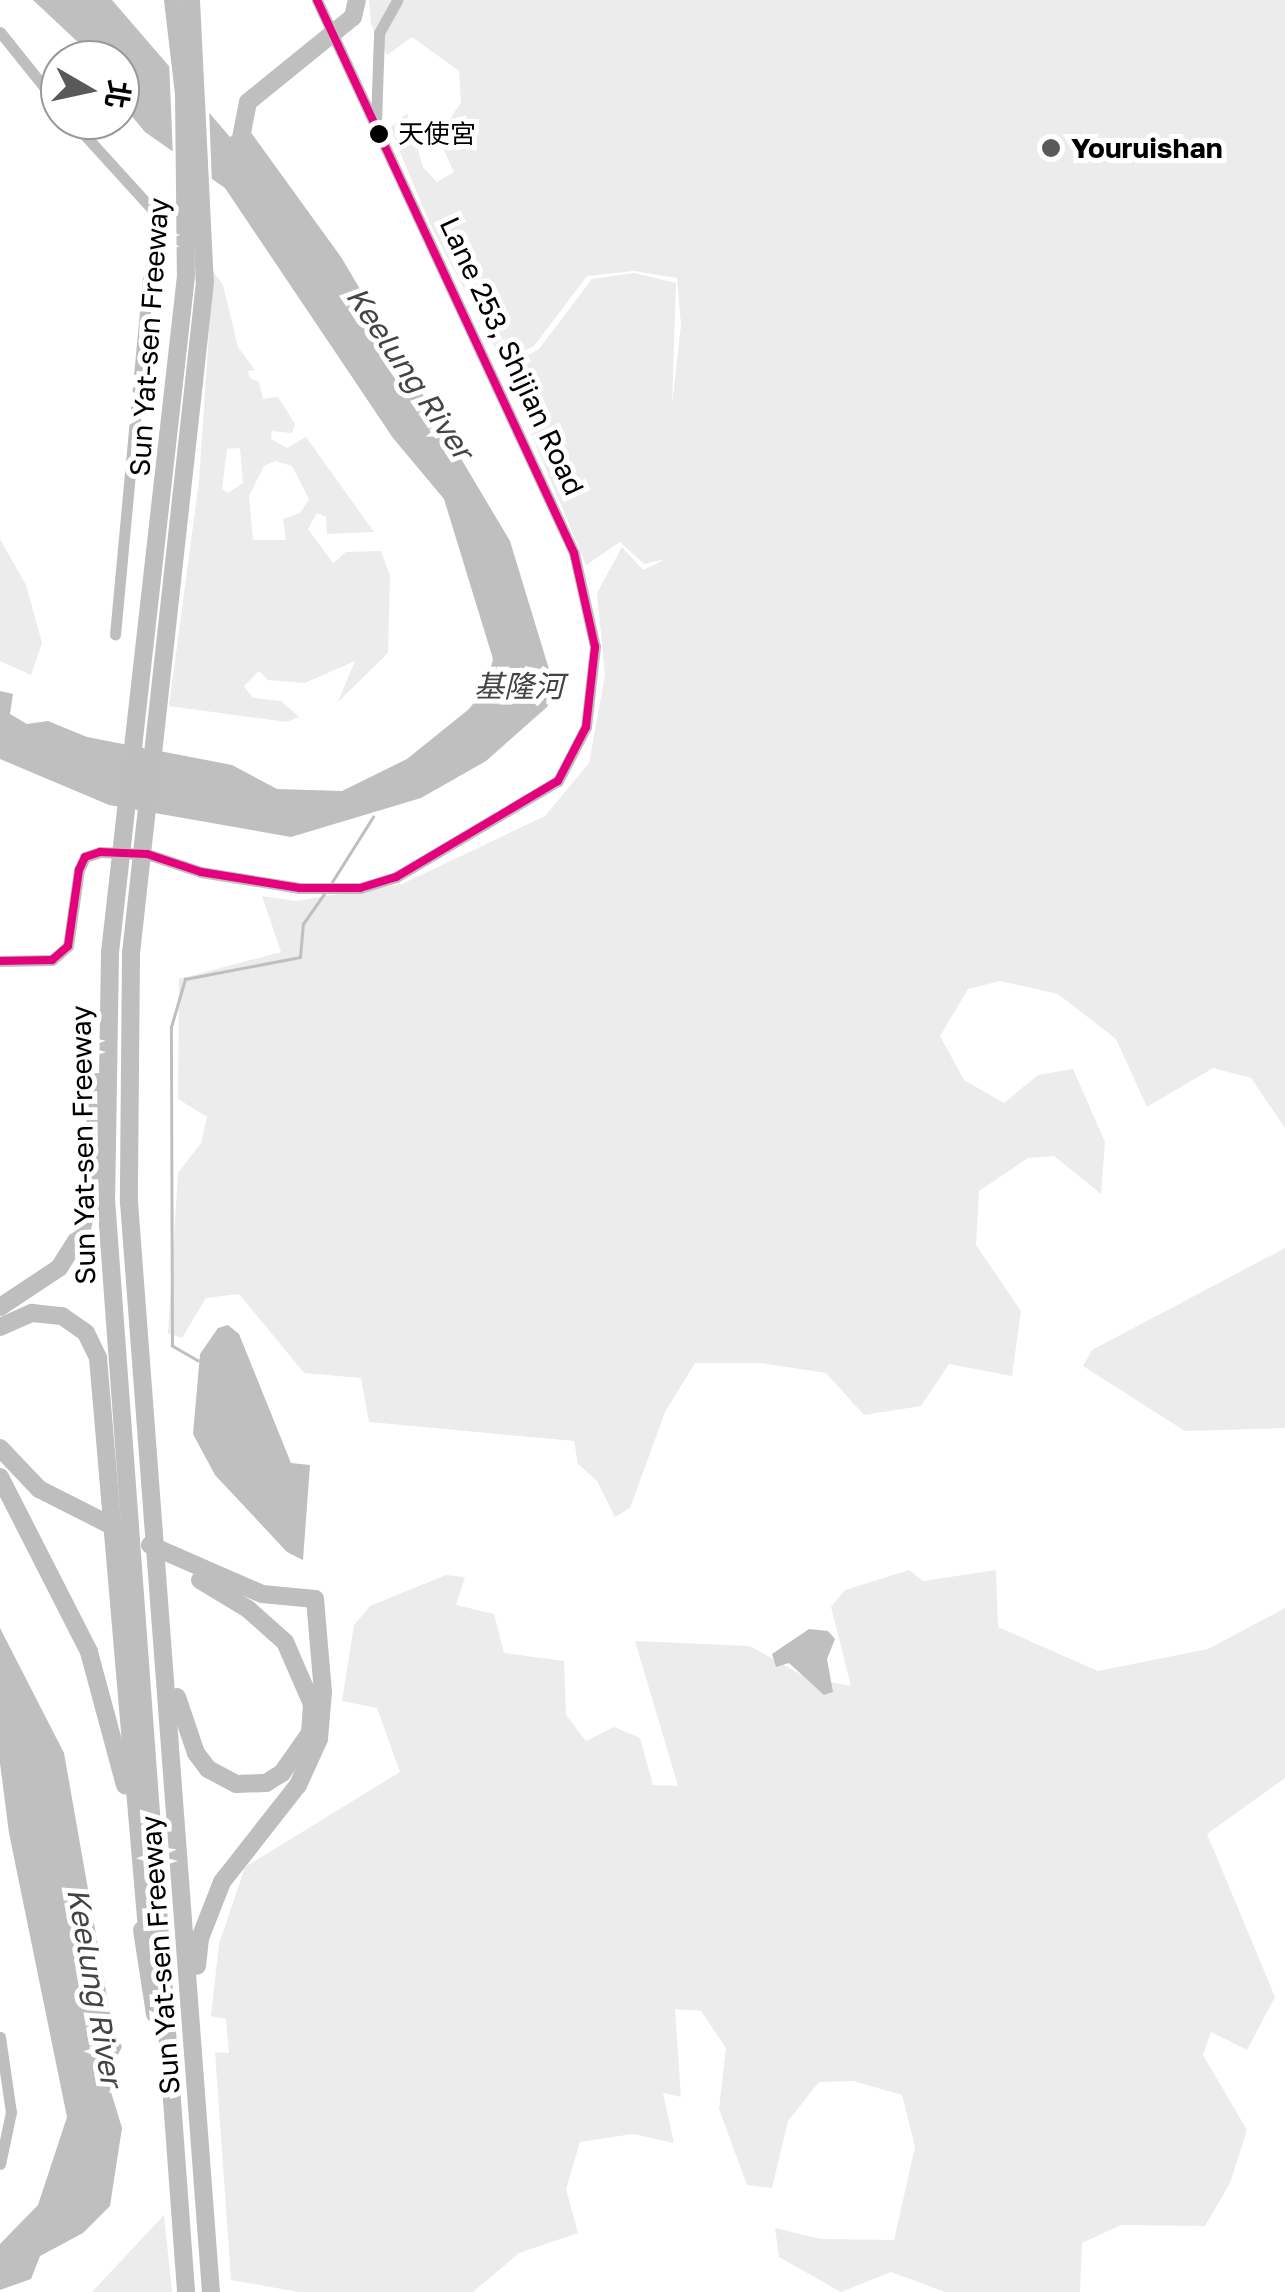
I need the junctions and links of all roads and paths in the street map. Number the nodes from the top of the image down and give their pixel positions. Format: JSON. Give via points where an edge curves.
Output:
{"nodes":[{"id":1,"x":173,"y":0,"type":"edge"},
{"id":2,"x":317,"y":0,"type":"edge"},
{"id":3,"x":397,"y":0,"type":"edge"},
{"id":4,"x":192,"y":5,"type":"edge"},
{"id":5,"x":0,"y":32,"type":"edge"},
{"id":6,"x":40,"y":82,"type":"edge"},
{"id":7,"x":377,"y":91,"type":"junction"},
{"id":8,"x":360,"y":92,"type":"junction"},
{"id":9,"x":376,"y":122,"type":"junction"},
{"id":10,"x":88,"y":140,"type":"edge"},
{"id":11,"x":115,"y":634,"type":"dead end"},
{"id":12,"x":110,"y":952,"type":"junction"},
{"id":13,"x":0,"y":961,"type":"edge"},
{"id":14,"x":6,"y":1302,"type":"edge"},
{"id":15,"x":0,"y":1327,"type":"edge"},
{"id":16,"x":0,"y":1448,"type":"edge"},
{"id":17,"x":0,"y":1465,"type":"edge"},
{"id":18,"x":0,"y":1477,"type":"edge"},
{"id":19,"x":90,"y":1520,"type":"junction"},
{"id":20,"x":183,"y":1567,"type":"junction"},
{"id":21,"x":160,"y":1604,"type":"junction"},
{"id":22,"x":155,"y":2014,"type":"junction"},
{"id":23,"x":0,"y":2037,"type":"edge"},
{"id":24,"x":202,"y":2161,"type":"junction"},
{"id":25,"x":0,"y":2164,"type":"edge"},
{"id":26,"x":184,"y":2292,"type":"edge"},
{"id":27,"x":211,"y":2292,"type":"edge"}],
"edges":[{"from":1,"to":12,"type":"highway","name":"Sun Yat-sen Freeway","via":[[185,114],[186,276]]},
{"from":2,"to":8,"type":"street","name":"Lane 253, Shijian Road"},
{"from":3,"to":7,"type":"street","via":[[379,33]]},
{"from":4,"to":21,"type":"highway","name":"Sun Yat-sen Freeway","via":[[206,282],[130,954],[129,1202]]},
{"from":5,"to":6,"type":"street"},
{"from":7,"to":8,"type":"street","via":[[369,98]]},
{"from":7,"to":9,"type":"street"},
{"from":8,"to":9,"type":"street","name":"Lane 253, Shijian Road"},
{"from":9,"to":13,"type":"street","name":"Lane 253, Shijian Road","via":[[552,496],[590,610],[593,672],[586,727],[558,782],[431,863],[360,888],[324,889],[201,872],[146,854],[100,852],[85,857],[79,870],[68,946],[52,960]]},
{"from":10,"to":11,"type":"street","via":[[160,219],[148,279]]},
{"from":12,"to":14,"type":"highway","via":[[90,1210],[59,1268]]},
{"from":12,"to":26,"type":"highway","name":"Sun Yat-sen Freeway","via":[[106,1198]]},
{"from":15,"to":22,"type":"highway","via":[[32,1312],[62,1316],[86,1333],[98,1358]]},
{"from":16,"to":19,"type":"highway","via":[[24,1477]]},
{"from":17,"to":19,"type":"highway","via":[[39,1500]]},
{"from":18,"to":22,"type":"highway","via":[[72,1610],[108,1708],[131,1822]]},
{"from":19,"to":20,"type":"highway"},
{"from":20,"to":21,"type":"highway","via":[[269,1624],[298,1666],[312,1704],[310,1733],[282,1773],[252,1786],[208,1769],[183,1729]]},
{"from":20,"to":24,"type":"highway","via":[[262,1594],[315,1599],[323,1692],[310,1761],[222,1882],[200,1938]]},
{"from":21,"to":24,"type":"highway","name":"Sun Yat-sen Freeway"},
{"from":22,"to":26,"type":"highway"},
{"from":23,"to":25,"type":"street","via":[[11,2112]]},
{"from":24,"to":27,"type":"highway","name":"Sun Yat-sen Freeway"}]}
